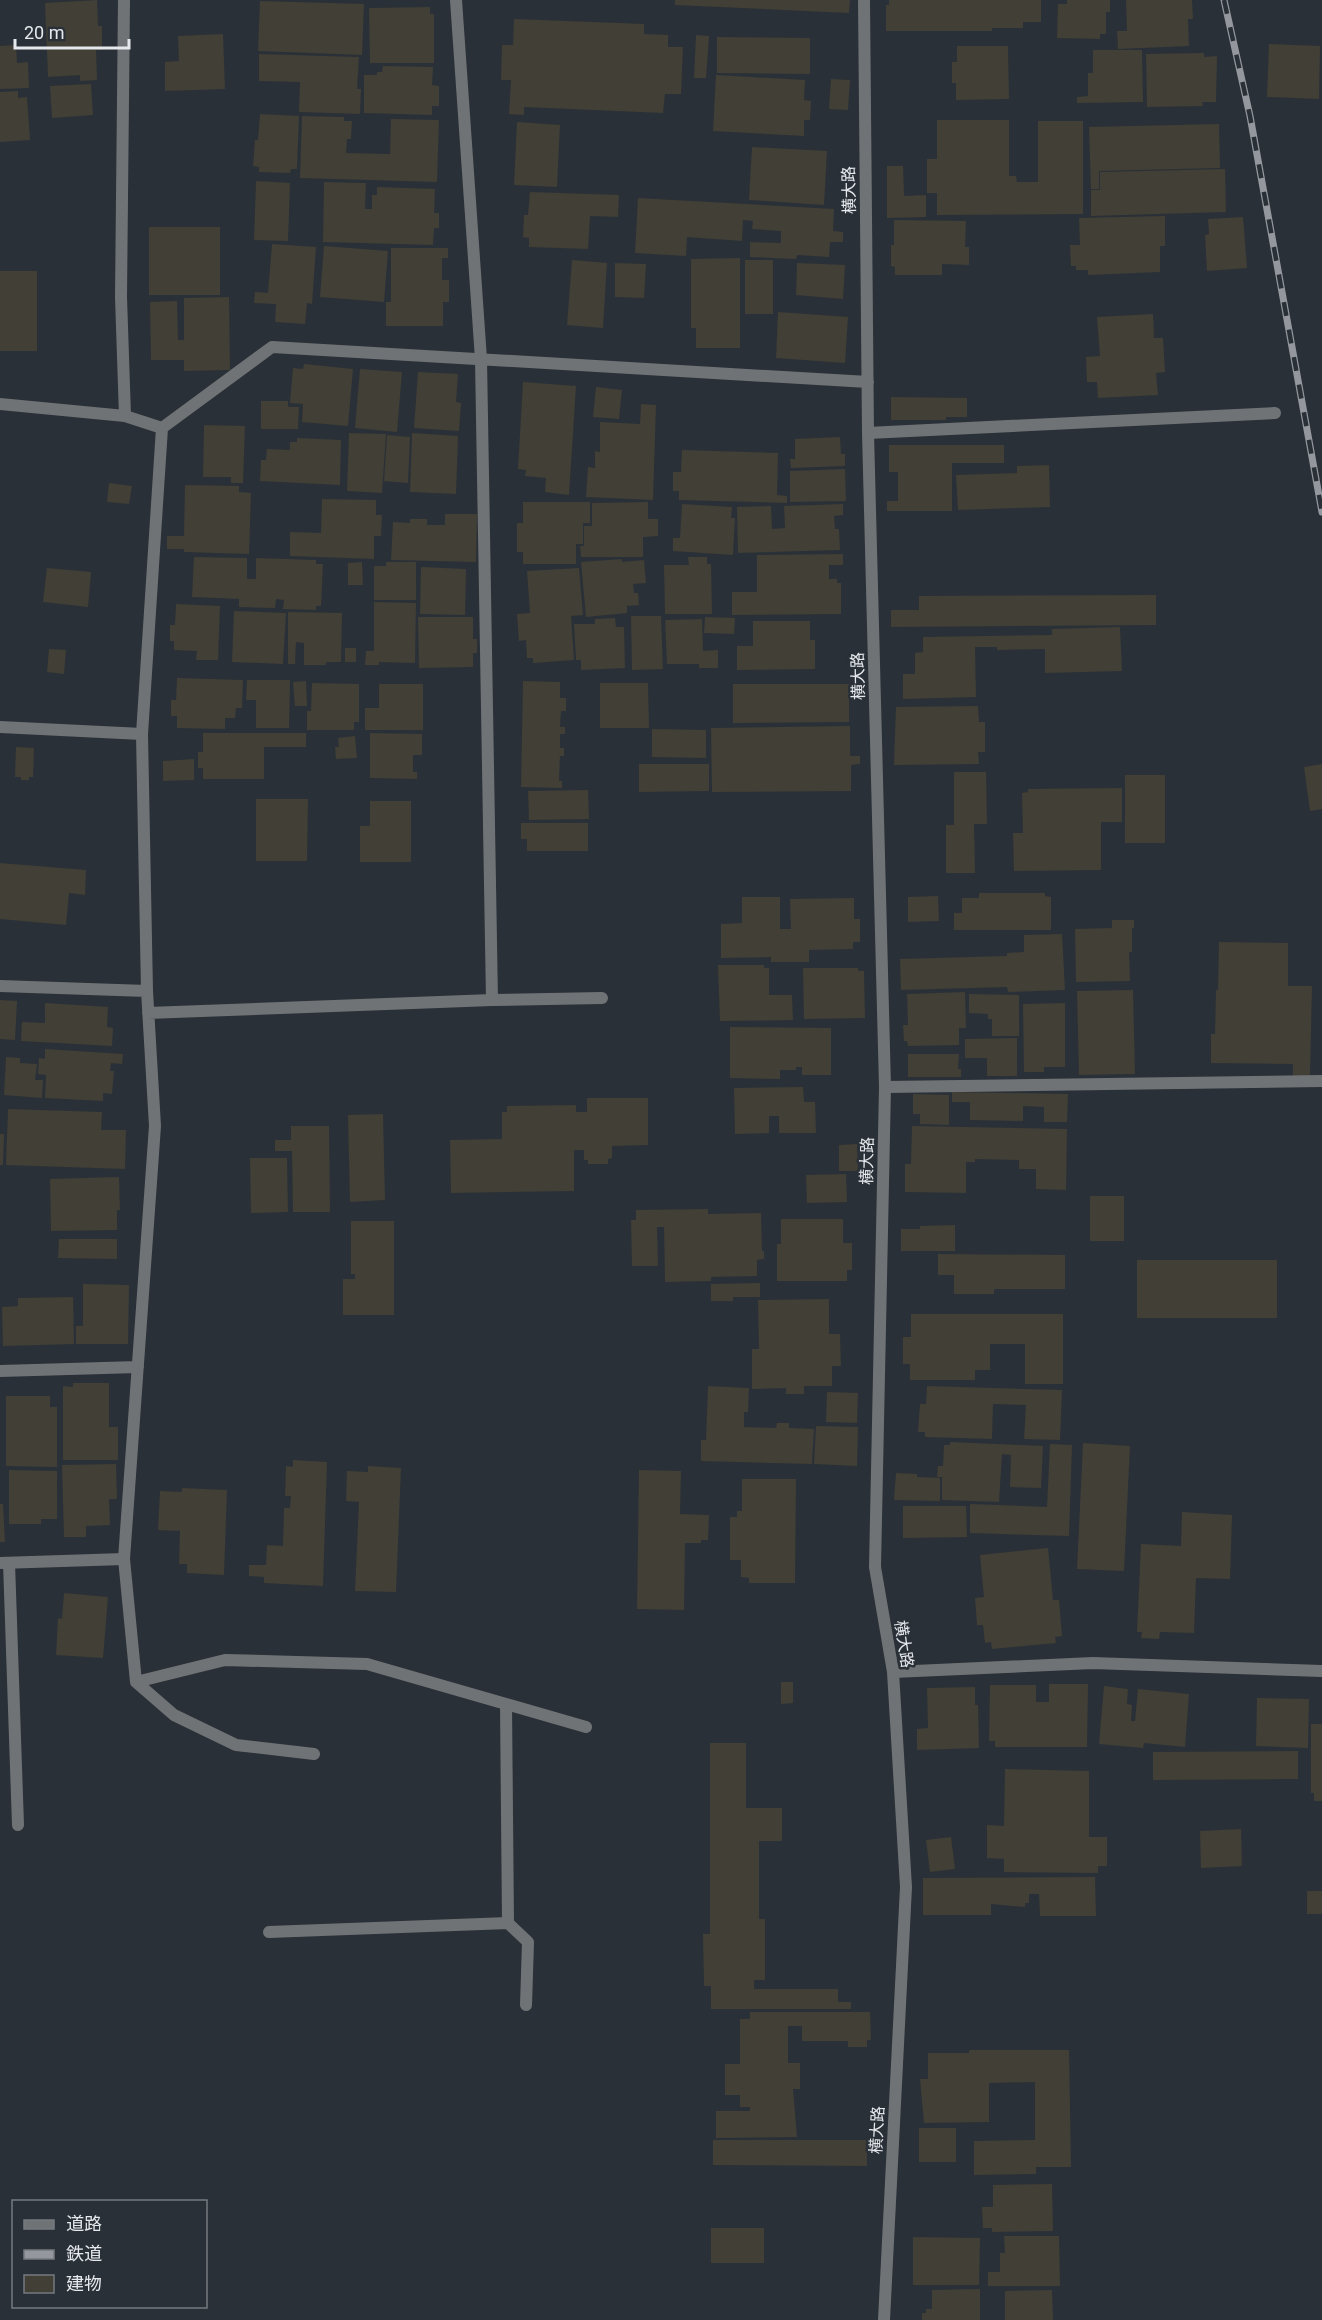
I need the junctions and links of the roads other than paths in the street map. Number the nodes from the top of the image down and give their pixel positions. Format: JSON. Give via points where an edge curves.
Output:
{"nodes":[{"id":1,"x":124,"y":0,"type":"edge"},
{"id":2,"x":456,"y":0,"type":"edge"},
{"id":3,"x":864,"y":0,"type":"edge"},
{"id":4,"x":481,"y":359,"type":"junction"},
{"id":5,"x":868,"y":382,"type":"junction"},
{"id":6,"x":0,"y":404,"type":"edge"},
{"id":7,"x":1275,"y":412,"type":"dead end"},
{"id":8,"x":125,"y":416,"type":"junction"},
{"id":9,"x":162,"y":428,"type":"junction"},
{"id":10,"x":868,"y":433,"type":"junction"},
{"id":11,"x":0,"y":727,"type":"edge"},
{"id":12,"x":142,"y":734,"type":"junction"},
{"id":13,"x":0,"y":986,"type":"edge"},
{"id":14,"x":147,"y":992,"type":"junction"},
{"id":15,"x":602,"y":998,"type":"dead end"},
{"id":16,"x":492,"y":1000,"type":"junction"},
{"id":17,"x":148,"y":1013,"type":"junction"},
{"id":18,"x":1322,"y":1081,"type":"edge"},
{"id":19,"x":885,"y":1087,"type":"junction"},
{"id":20,"x":138,"y":1367,"type":"junction"},
{"id":21,"x":0,"y":1371,"type":"edge"},
{"id":22,"x":124,"y":1559,"type":"junction"},
{"id":23,"x":5,"y":1563,"type":"edge"},
{"id":24,"x":1322,"y":1671,"type":"edge"},
{"id":25,"x":892,"y":1672,"type":"junction"},
{"id":26,"x":136,"y":1682,"type":"junction"},
{"id":27,"x":506,"y":1704,"type":"junction"},
{"id":28,"x":586,"y":1727,"type":"dead end"},
{"id":29,"x":314,"y":1754,"type":"dead end"},
{"id":30,"x":18,"y":1825,"type":"dead end"},
{"id":31,"x":508,"y":1923,"type":"junction"},
{"id":32,"x":270,"y":1932,"type":"dead end"},
{"id":33,"x":526,"y":2005,"type":"dead end"},
{"id":34,"x":884,"y":2320,"type":"edge"}],
"edges":[{"from":1,"to":8,"type":"street","via":[[121,297]]},
{"from":2,"to":4,"type":"street"},
{"from":3,"to":5,"type":"street","name":"横大路"},
{"from":4,"to":5,"type":"street"},
{"from":4,"to":9,"type":"street","via":[[272,347]]},
{"from":4,"to":16,"type":"street"},
{"from":5,"to":10,"type":"street","name":"横大路"},
{"from":6,"to":8,"type":"street"},
{"from":7,"to":10,"type":"street"},
{"from":8,"to":9,"type":"street"},
{"from":9,"to":12,"type":"street"},
{"from":10,"to":19,"type":"street","name":"横大路"},
{"from":11,"to":12,"type":"street"},
{"from":12,"to":14,"type":"street"},
{"from":13,"to":14,"type":"street"},
{"from":14,"to":17,"type":"street"},
{"from":15,"to":16,"type":"street"},
{"from":16,"to":17,"type":"street"},
{"from":17,"to":20,"type":"street","via":[[155,1126]]},
{"from":18,"to":19,"type":"street"},
{"from":19,"to":25,"type":"street","name":"横大路","via":[[875,1567]]},
{"from":20,"to":21,"type":"street"},
{"from":20,"to":22,"type":"street"},
{"from":22,"to":23,"type":"street"},
{"from":22,"to":26,"type":"street"},
{"from":23,"to":30,"type":"street"},
{"from":24,"to":25,"type":"street","via":[[1093,1663]]},
{"from":25,"to":34,"type":"street","name":"横大路","via":[[906,1887]]},
{"from":26,"to":27,"type":"street","via":[[225,1660],[367,1664]]},
{"from":26,"to":29,"type":"street","via":[[174,1715],[236,1745]]},
{"from":27,"to":28,"type":"street"},
{"from":27,"to":31,"type":"street"},
{"from":31,"to":32,"type":"street"},
{"from":31,"to":33,"type":"street","via":[[528,1942]]}]}
